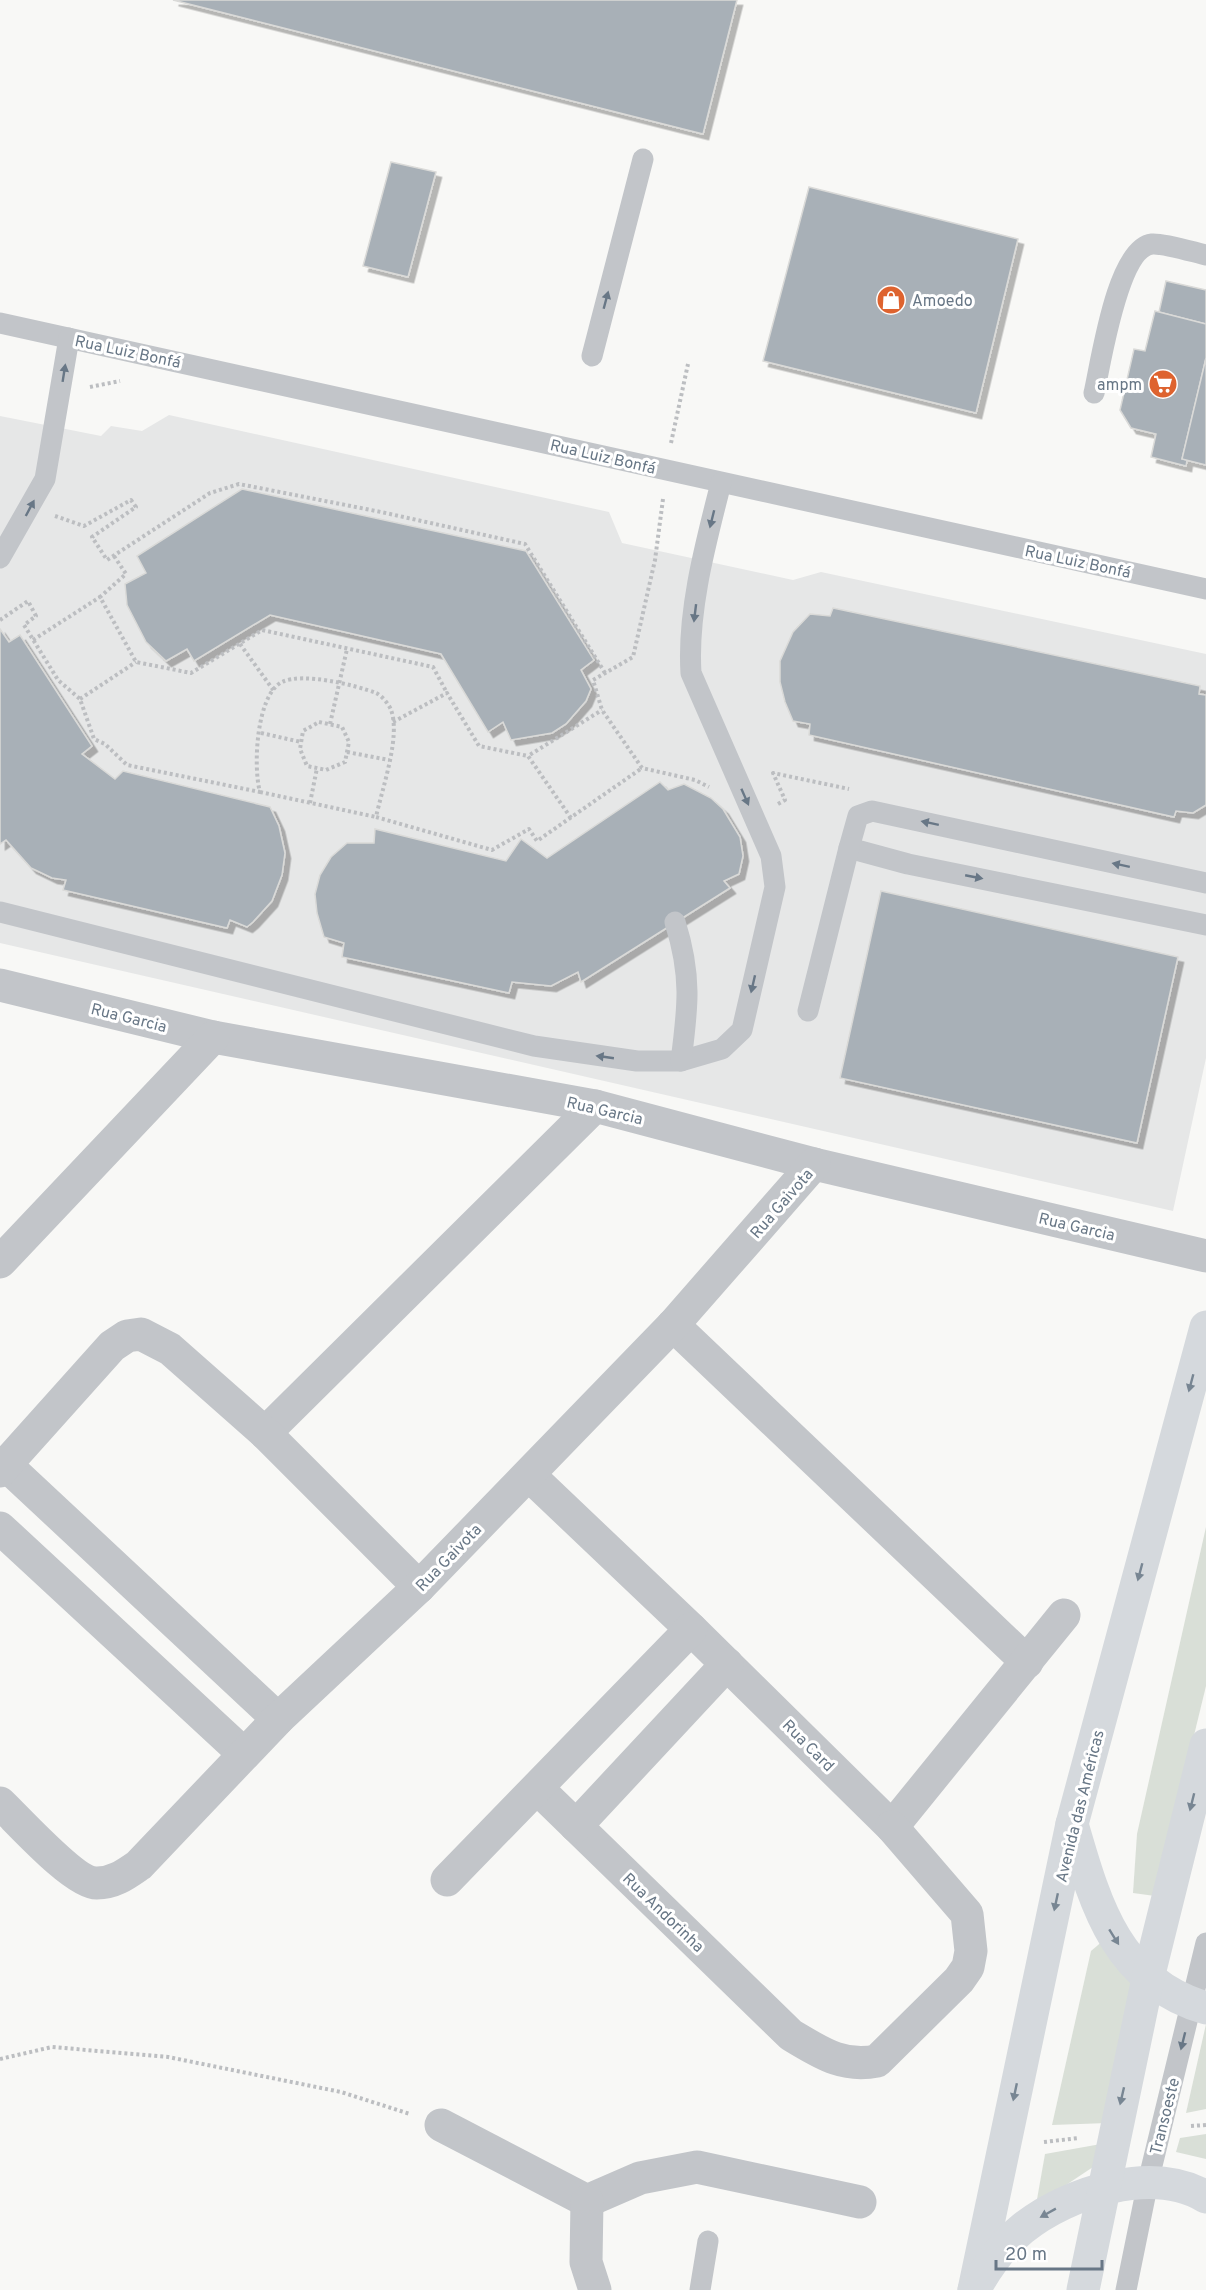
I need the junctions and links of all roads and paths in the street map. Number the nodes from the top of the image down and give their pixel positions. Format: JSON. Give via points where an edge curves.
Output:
{"nodes":[{"id":1,"x":643,"y":159,"type":"dead end"},
{"id":2,"x":1206,"y":255,"type":"edge"},
{"id":3,"x":0,"y":323,"type":"edge"},
{"id":4,"x":69,"y":338,"type":"junction"},
{"id":5,"x":592,"y":357,"type":"dead end"},
{"id":6,"x":688,"y":364,"type":"dead end"},
{"id":7,"x":1094,"y":393,"type":"dead end"},
{"id":8,"x":670,"y":446,"type":"dead end"},
{"id":9,"x":721,"y":483,"type":"junction"},
{"id":10,"x":30,"y":508,"type":"junction"},
{"id":11,"x":114,"y":556,"type":"junction"},
{"id":12,"x":0,"y":558,"type":"edge"},
{"id":13,"x":1206,"y":589,"type":"edge"},
{"id":14,"x":100,"y":597,"type":"junction"},
{"id":15,"x":0,"y":620,"type":"edge"},
{"id":16,"x":33,"y":640,"type":"junction"},
{"id":17,"x":240,"y":644,"type":"junction"},
{"id":18,"x":347,"y":649,"type":"junction"},
{"id":19,"x":136,"y":662,"type":"junction"},
{"id":20,"x":605,"y":673,"type":"dead end"},
{"id":21,"x":339,"y":684,"type":"junction"},
{"id":22,"x":274,"y":691,"type":"junction"},
{"id":23,"x":447,"y":693,"type":"junction"},
{"id":24,"x":80,"y":699,"type":"junction"},
{"id":25,"x":602,"y":710,"type":"dead end"},
{"id":26,"x":393,"y":722,"type":"junction"},
{"id":27,"x":330,"y":724,"type":"junction"},
{"id":28,"x":261,"y":733,"type":"junction"},
{"id":29,"x":301,"y":742,"type":"junction"},
{"id":30,"x":347,"y":752,"type":"junction"},
{"id":31,"x":528,"y":756,"type":"junction"},
{"id":32,"x":389,"y":760,"type":"junction"},
{"id":33,"x":317,"y":768,"type":"junction"},
{"id":34,"x":642,"y":768,"type":"dead end"},
{"id":35,"x":784,"y":775,"type":"dead end"},
{"id":36,"x":838,"y":786,"type":"dead end"},
{"id":37,"x":260,"y":792,"type":"junction"},
{"id":38,"x":310,"y":803,"type":"junction"},
{"id":39,"x":376,"y":817,"type":"junction"},
{"id":40,"x":571,"y":818,"type":"junction"},
{"id":41,"x":849,"y":848,"type":"junction"},
{"id":42,"x":1206,"y":883,"type":"edge"},
{"id":43,"x":0,"y":912,"type":"edge"},
{"id":44,"x":675,"y":922,"type":"dead end"},
{"id":45,"x":1206,"y":925,"type":"edge"},
{"id":46,"x":0,"y":985,"type":"edge"},
{"id":47,"x":808,"y":1011,"type":"dead end"},
{"id":48,"x":213,"y":1037,"type":"junction"},
{"id":49,"x":681,"y":1061,"type":"junction"},
{"id":50,"x":595,"y":1106,"type":"junction"},
{"id":51,"x":814,"y":1164,"type":"junction"},
{"id":52,"x":1206,"y":1256,"type":"edge"},
{"id":53,"x":0,"y":1262,"type":"edge"},
{"id":54,"x":673,"y":1326,"type":"junction"},
{"id":55,"x":1206,"y":1327,"type":"edge"},
{"id":56,"x":265,"y":1433,"type":"junction"},
{"id":57,"x":3,"y":1468,"type":"edge"},
{"id":58,"x":529,"y":1475,"type":"junction"},
{"id":59,"x":0,"y":1528,"type":"edge"},
{"id":60,"x":419,"y":1587,"type":"junction"},
{"id":61,"x":1064,"y":1615,"type":"dead end"},
{"id":62,"x":691,"y":1629,"type":"junction"},
{"id":63,"x":1027,"y":1662,"type":"junction"},
{"id":64,"x":728,"y":1664,"type":"junction"},
{"id":65,"x":278,"y":1719,"type":"junction"},
{"id":66,"x":1206,"y":1745,"type":"edge"},
{"id":67,"x":244,"y":1755,"type":"junction"},
{"id":68,"x":537,"y":1788,"type":"junction"},
{"id":69,"x":0,"y":1803,"type":"edge"},
{"id":70,"x":1072,"y":1824,"type":"junction"},
{"id":71,"x":576,"y":1826,"type":"junction"},
{"id":72,"x":892,"y":1827,"type":"junction"},
{"id":73,"x":447,"y":1880,"type":"dead end"},
{"id":74,"x":1206,"y":1943,"type":"edge"},
{"id":75,"x":1148,"y":1978,"type":"junction"},
{"id":76,"x":1199,"y":2006,"type":"edge"},
{"id":77,"x":791,"y":2036,"type":"joint"},
{"id":78,"x":0,"y":2059,"type":"edge"},
{"id":79,"x":441,"y":2125,"type":"joint"},
{"id":80,"x":1088,"y":2138,"type":"dead end"},
{"id":81,"x":1044,"y":2142,"type":"dead end"},
{"id":82,"x":1148,"y":2181,"type":"junction"},
{"id":83,"x":1102,"y":2190,"type":"junction"},
{"id":84,"x":1206,"y":2197,"type":"edge"},
{"id":85,"x":587,"y":2201,"type":"junction"},
{"id":86,"x":860,"y":2202,"type":"dead end"},
{"id":87,"x":708,"y":2241,"type":"dead end"},
{"id":88,"x":595,"y":2290,"type":"edge"},
{"id":89,"x":700,"y":2290,"type":"edge"},
{"id":90,"x":974,"y":2290,"type":"edge"},
{"id":91,"x":1083,"y":2290,"type":"edge"},
{"id":92,"x":1126,"y":2290,"type":"edge"}],
"edges":[{"from":5,"to":1,"type":"lane","one_way":true},
{"from":2,"to":7,"type":"lane","via":[[1152,244],[1140,250],[1126,267]]},
{"from":3,"to":4,"type":"lane","name":"Rua Luiz Bonfá"},
{"from":4,"to":9,"type":"lane","name":"Rua Luiz Bonfá"},
{"from":10,"to":4,"type":"lane","one_way":true,"via":[[45,479]]},
{"from":6,"to":8,"type":"path"},
{"from":9,"to":13,"type":"lane","name":"Rua Luiz Bonfá"},
{"from":9,"to":49,"type":"lane","one_way":true,"via":[[703,555],[690,654],[692,673],[771,856],[775,887],[742,1030],[722,1049]]},
{"from":10,"to":11,"type":"path","via":[[84,526],[131,500],[136,507],[92,537],[107,560]]},
{"from":10,"to":12,"type":"lane"},
{"from":11,"to":14,"type":"path","via":[[126,574]]},
{"from":11,"to":20,"type":"path","via":[[210,493],[238,484],[525,544]]},
{"from":14,"to":16,"type":"path"},
{"from":14,"to":19,"type":"path"},
{"from":15,"to":16,"type":"path","via":[[28,601],[36,616],[24,625]]},
{"from":16,"to":24,"type":"path","via":[[58,681]]},
{"from":17,"to":18,"type":"path","via":[[262,630]]},
{"from":17,"to":19,"type":"path","via":[[191,674]]},
{"from":17,"to":22,"type":"path"},
{"from":18,"to":21,"type":"path"},
{"from":18,"to":23,"type":"path","via":[[433,667]]},
{"from":19,"to":24,"type":"path"},
{"from":21,"to":22,"type":"path","via":[[308,677],[281,682]]},
{"from":21,"to":26,"type":"path","via":[[378,694],[391,709]]},
{"from":21,"to":27,"type":"path"},
{"from":22,"to":28,"type":"path","via":[[266,700]]},
{"from":23,"to":26,"type":"path"},
{"from":23,"to":31,"type":"path","via":[[479,746]]},
{"from":24,"to":37,"type":"path","via":[[94,739],[127,765]]},
{"from":25,"to":31,"type":"path"},
{"from":26,"to":32,"type":"path"},
{"from":27,"to":29,"type":"path","via":[[319,722],[303,731]]},
{"from":27,"to":30,"type":"path","via":[[342,727],[349,742]]},
{"from":28,"to":29,"type":"path"},
{"from":28,"to":37,"type":"path","via":[[255,753]]},
{"from":29,"to":33,"type":"path","via":[[307,766]]},
{"from":30,"to":32,"type":"path"},
{"from":30,"to":33,"type":"path","via":[[345,762],[326,770]]},
{"from":31,"to":40,"type":"path"},
{"from":32,"to":39,"type":"path"},
{"from":33,"to":38,"type":"path"},
{"from":34,"to":40,"type":"path"},
{"from":35,"to":36,"type":"path"},
{"from":37,"to":38,"type":"path"},
{"from":38,"to":39,"type":"path"},
{"from":39,"to":40,"type":"path","via":[[492,850],[529,829],[537,841]]},
{"from":42,"to":41,"type":"lane","one_way":true,"via":[[872,811],[858,816]]},
{"from":41,"to":45,"type":"lane","one_way":true,"via":[[908,864]]},
{"from":41,"to":47,"type":"lane"},
{"from":49,"to":43,"type":"lane","one_way":true,"via":[[637,1061],[534,1046]]},
{"from":44,"to":49,"type":"lane","via":[[686,956],[689,997]]},
{"from":46,"to":48,"type":"street","name":"Rua Garcia"},
{"from":48,"to":50,"type":"street","name":"Rua Garcia"},
{"from":48,"to":53,"type":"street"},
{"from":50,"to":51,"type":"street","name":"Rua Garcia"},
{"from":50,"to":56,"type":"street"},
{"from":51,"to":52,"type":"street","name":"Rua Garcia"},
{"from":51,"to":54,"type":"street","name":"Rua Gaivota"},
{"from":54,"to":58,"type":"street","name":"Rua Gaivota"},
{"from":54,"to":63,"type":"street"},
{"from":55,"to":70,"type":"main road","name":"Avenida das Américas","one_way":true},
{"from":56,"to":57,"type":"street","via":[[170,1349],[141,1334],[127,1336],[112,1346]]},
{"from":56,"to":60,"type":"street"},
{"from":57,"to":65,"type":"street"},
{"from":58,"to":60,"type":"street","name":"Rua Gaivota"},
{"from":58,"to":62,"type":"street","name":"Rua Card"},
{"from":59,"to":67,"type":"street"},
{"from":60,"to":65,"type":"street","name":"Rua Gaivota"},
{"from":61,"to":63,"type":"street"},
{"from":62,"to":64,"type":"street","name":"Rua Card"},
{"from":62,"to":68,"type":"street"},
{"from":63,"to":72,"type":"street"},
{"from":64,"to":71,"type":"street"},
{"from":64,"to":72,"type":"street","name":"Rua Card"},
{"from":65,"to":67,"type":"street","name":"Rua Gaivota"},
{"from":66,"to":75,"type":"main road","one_way":true},
{"from":67,"to":69,"type":"street","name":"Rua Gaivota","via":[[139,1865],[118,1880],[95,1884],[72,1873]]},
{"from":68,"to":71,"type":"street","name":"Rua Andorinha"},
{"from":68,"to":73,"type":"street"},
{"from":70,"to":75,"type":"main road","one_way":true,"via":[[1102,1918]]},
{"from":70,"to":90,"type":"main road","name":"Avenida das Américas","one_way":true},
{"from":71,"to":77,"type":"street","name":"Rua Andorinha"},
{"from":72,"to":77,"type":"street","name":"Rua Card","via":[[967,1914],[971,1932],[968,1967],[877,2061],[847,2064],[833,2060]]},
{"from":74,"to":76,"type":"lane","name":"Transoeste"},
{"from":75,"to":76,"type":"main road"},
{"from":75,"to":83,"type":"main road","one_way":true},
{"from":76,"to":82,"type":"lane","name":"Transoeste","one_way":true},
{"from":78,"to":79,"type":"path","via":[[52,2047],[168,2056],[341,2092]]},
{"from":79,"to":85,"type":"street"},
{"from":80,"to":81,"type":"path"},
{"from":82,"to":83,"type":"main road"},
{"from":82,"to":84,"type":"main road","via":[[1175,2184]]},
{"from":82,"to":92,"type":"lane","name":"Transoeste"},
{"from":83,"to":90,"type":"main road","one_way":true,"via":[[1046,2213],[1021,2230],[989,2263]]},
{"from":83,"to":91,"type":"main road"},
{"from":85,"to":86,"type":"street","via":[[640,2178],[697,2168]]},
{"from":85,"to":88,"type":"street","via":[[586,2262]]},
{"from":87,"to":89,"type":"lane"}]}
